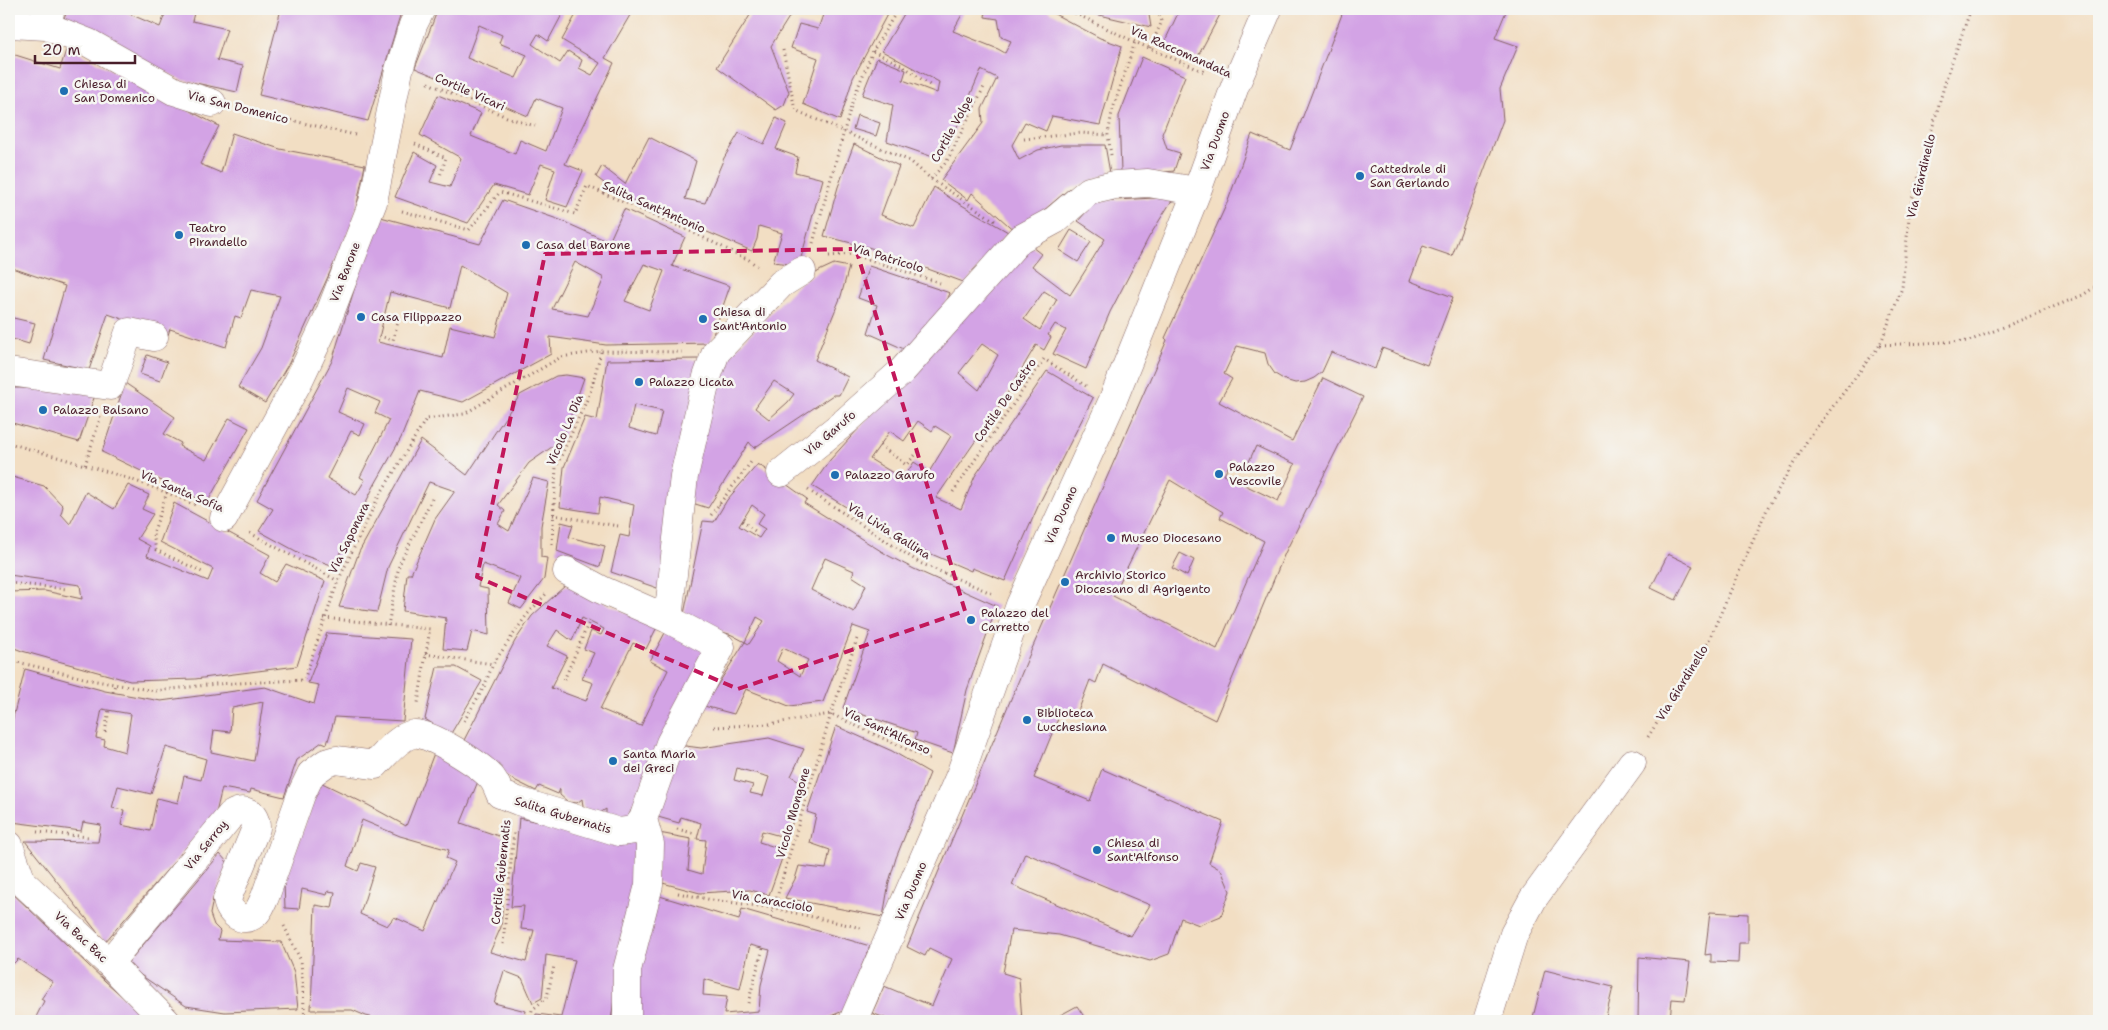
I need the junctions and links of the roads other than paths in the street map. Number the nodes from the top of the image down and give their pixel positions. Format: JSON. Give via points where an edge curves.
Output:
{"nodes":[{"id":1,"x":421,"y":9,"type":"edge"},
{"id":2,"x":1268,"y":9,"type":"edge"},
{"id":3,"x":49,"y":17,"type":"edge"},
{"id":4,"x":9,"y":24,"type":"edge"},
{"id":5,"x":212,"y":103,"type":"road end"},
{"id":6,"x":1197,"y":191,"type":"junction"},
{"id":7,"x":792,"y":278,"type":"road end"},
{"id":8,"x":154,"y":338,"type":"dead end"},
{"id":9,"x":9,"y":372,"type":"edge"},
{"id":10,"x":781,"y":473,"type":"road end"},
{"id":11,"x":224,"y":518,"type":"road end"},
{"id":12,"x":567,"y":571,"type":"road end"},
{"id":13,"x":668,"y":619,"type":"junction"},
{"id":14,"x":414,"y":734,"type":"joint"},
{"id":15,"x":1632,"y":763,"type":"road end"},
{"id":16,"x":643,"y":819,"type":"junction"},
{"id":17,"x":9,"y":845,"type":"edge"},
{"id":18,"x":109,"y":963,"type":"junction"},
{"id":19,"x":166,"y":1021,"type":"edge"},
{"id":20,"x":626,"y":1021,"type":"edge"},
{"id":21,"x":853,"y":1021,"type":"edge"},
{"id":22,"x":1487,"y":1021,"type":"edge"}],
"edges":[{"from":1,"to":11,"type":"street","name":"Via Barone","via":[[399,70],[372,202],[299,380]]},
{"from":2,"to":6,"type":"street","name":"Via Duomo","via":[[1235,86]]},
{"from":3,"to":4,"type":"street","name":"Via San Domenico"},
{"from":3,"to":5,"type":"street","name":"Via San Domenico","via":[[174,90]]},
{"from":6,"to":10,"type":"street","name":"Via Garufo","via":[[1148,183],[1089,190],[1055,220],[1020,239],[902,371]]},
{"from":6,"to":21,"type":"street","name":"Via Duomo","via":[[1112,402],[1020,605],[960,775]]},
{"from":7,"to":13,"type":"street","via":[[716,352],[684,476]]},
{"from":8,"to":9,"type":"street","via":[[130,332],[110,386]]},
{"from":12,"to":13,"type":"street"},
{"from":13,"to":16,"type":"street","via":[[721,647],[670,743]]},
{"from":14,"to":16,"type":"street","name":"Salita Gubernatis","via":[[449,746],[492,777],[500,794],[518,801],[619,832],[635,830]]},
{"from":14,"to":18,"type":"street","name":"Via Serroy","via":[[401,739],[375,765],[336,760],[326,762],[311,774],[265,897],[253,916],[245,918],[231,912],[227,898],[256,828],[256,822],[244,810],[231,815]]},
{"from":15,"to":22,"type":"street","via":[[1532,899],[1514,934]]},
{"from":16,"to":20,"type":"street","via":[[650,844],[649,885],[627,970]]},
{"from":17,"to":18,"type":"street","name":"Via Bac Bac","via":[[22,882]]},
{"from":18,"to":19,"type":"street","name":"Via Bac Bac"}]}
